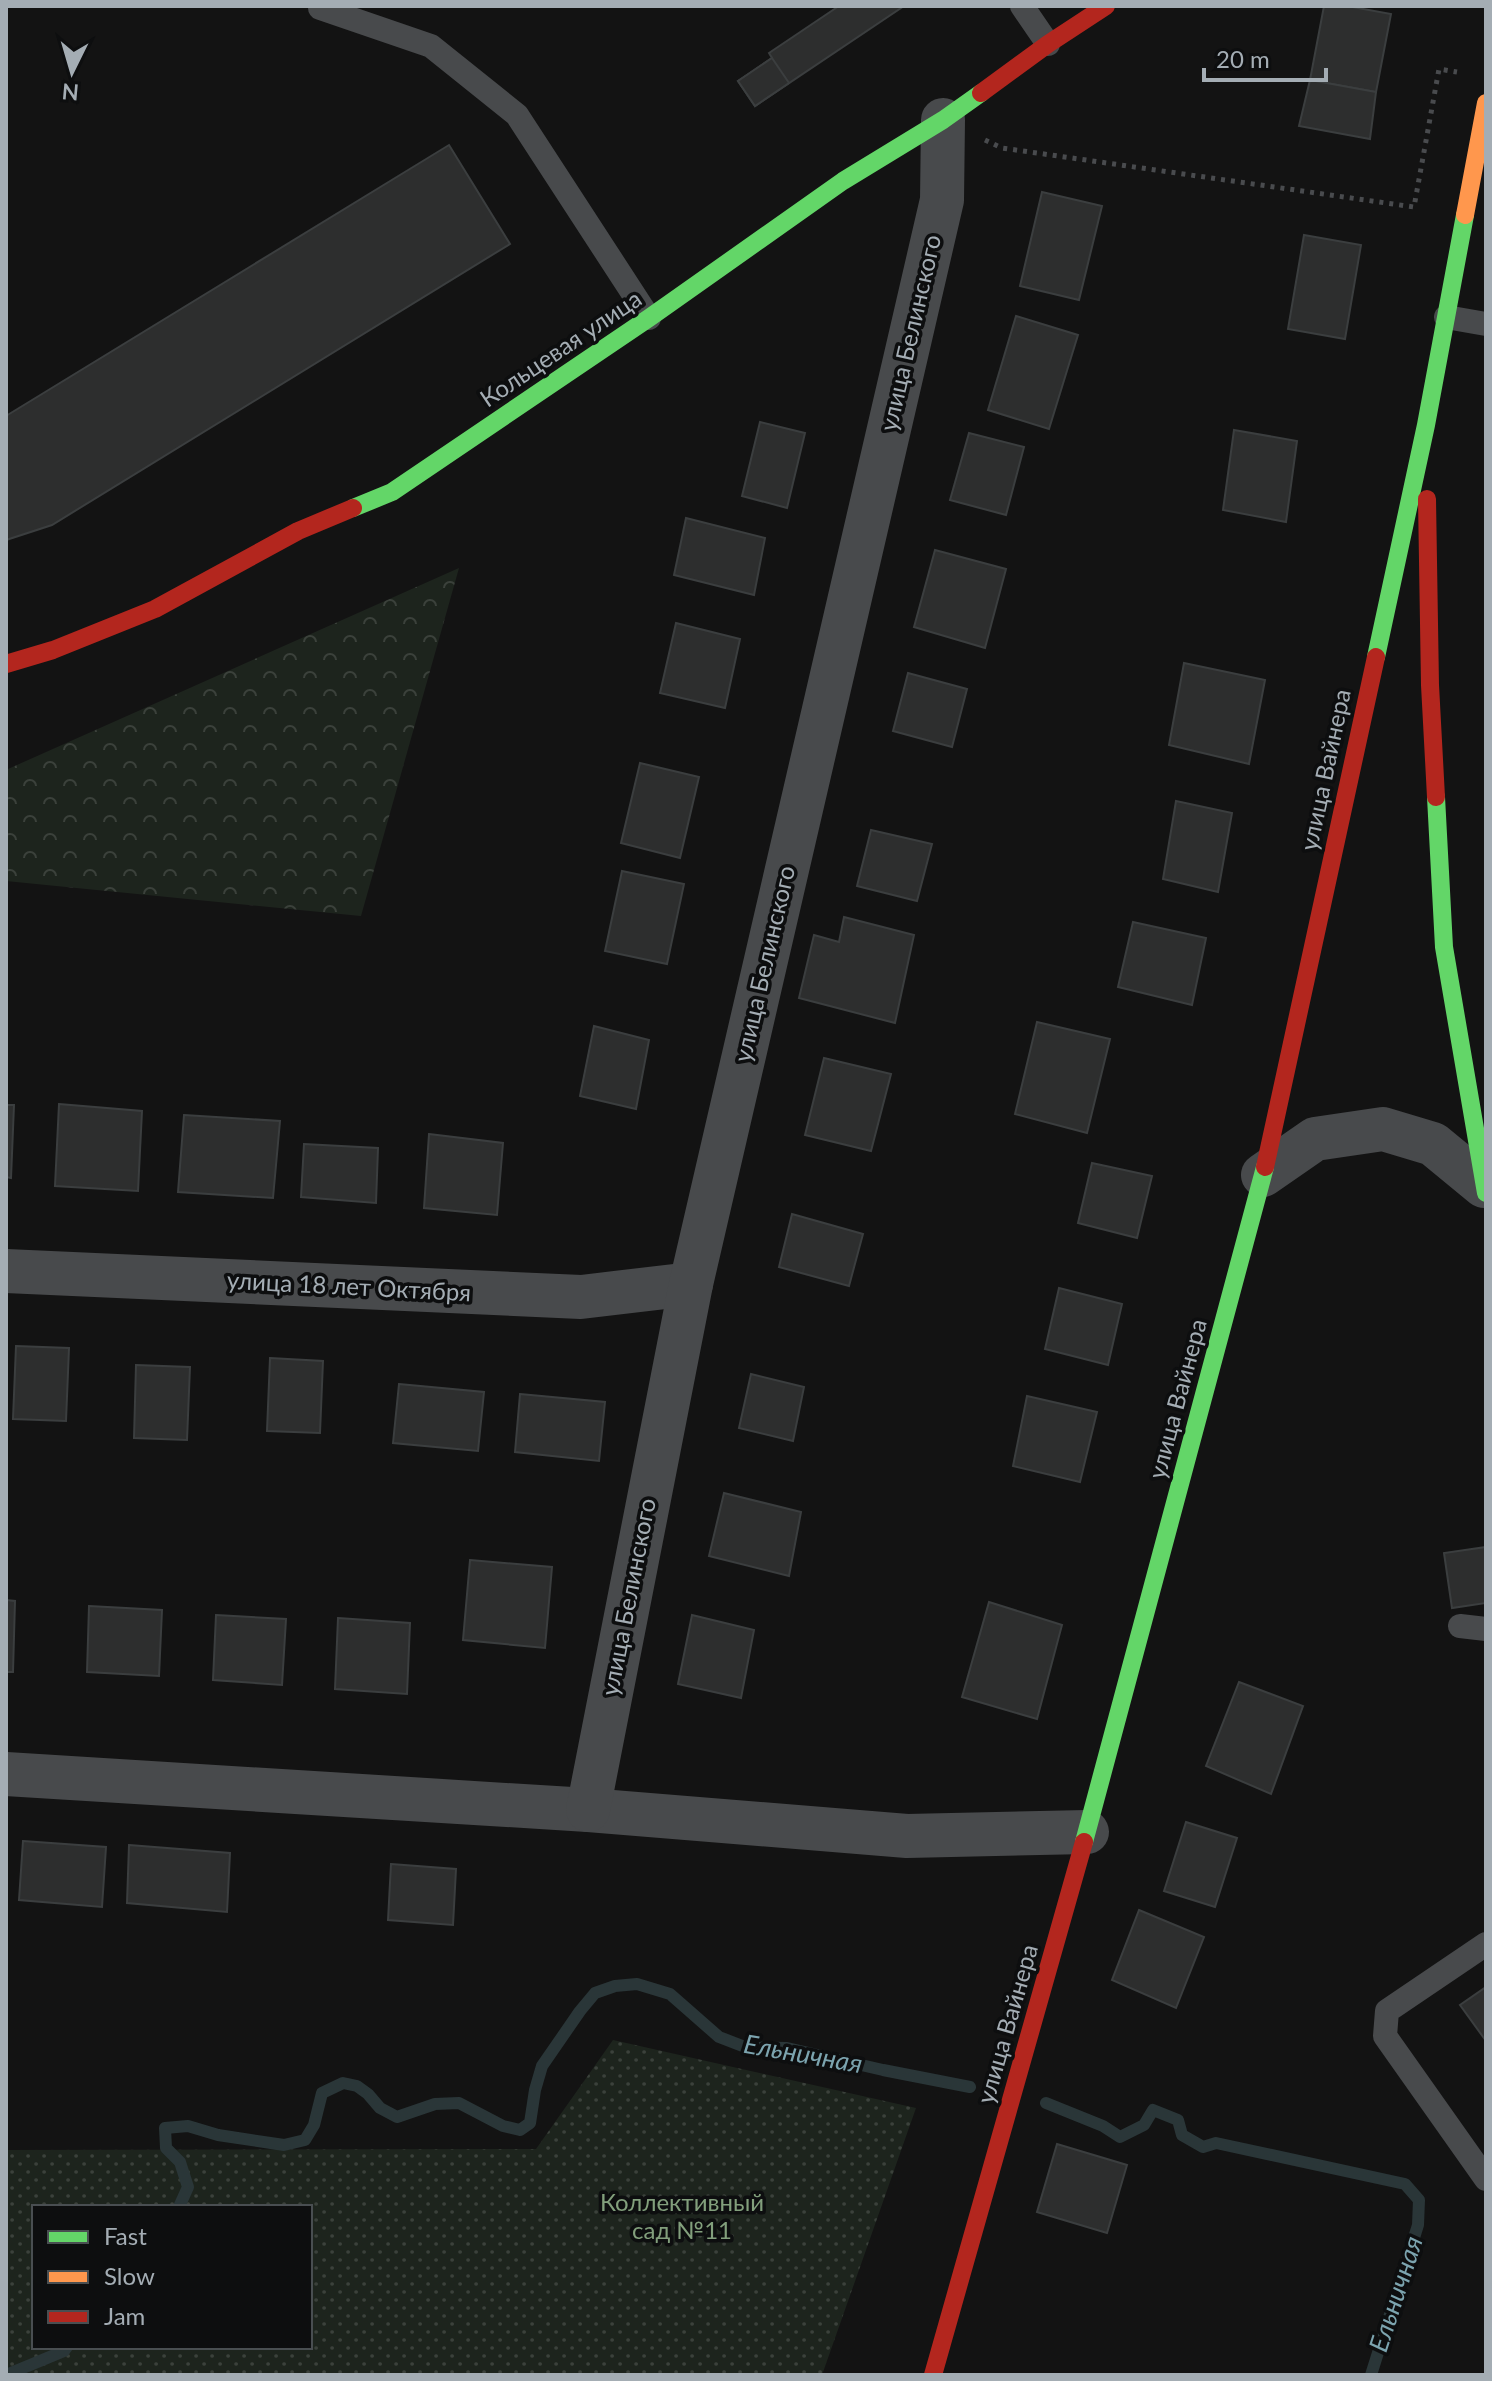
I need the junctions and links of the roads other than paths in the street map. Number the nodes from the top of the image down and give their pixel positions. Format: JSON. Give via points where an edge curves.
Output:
{"nodes":[{"id":1,"x":320,"y":6,"type":"edge"},
{"id":2,"x":1022,"y":6,"type":"edge"},
{"id":3,"x":1106,"y":6,"type":"edge"},
{"id":4,"x":1048,"y":44,"type":"junction"},
{"id":5,"x":1486,"y":103,"type":"edge"},
{"id":6,"x":943,"y":120,"type":"junction"},
{"id":7,"x":1477,"y":202,"type":"edge"},
{"id":8,"x":1446,"y":317,"type":"junction"},
{"id":9,"x":649,"y":318,"type":"junction"},
{"id":10,"x":1486,"y":324,"type":"edge"},
{"id":11,"x":1426,"y":425,"type":"junction"},
{"id":12,"x":6,"y":664,"type":"edge"},
{"id":13,"x":1263,"y":1175,"type":"junction"},
{"id":14,"x":1485,"y":1189,"type":"edge"},
{"id":15,"x":6,"y":1271,"type":"edge"},
{"id":16,"x":691,"y":1284,"type":"junction"},
{"id":17,"x":1460,"y":1626,"type":"dead end"},
{"id":18,"x":1486,"y":1629,"type":"edge"},
{"id":19,"x":6,"y":1774,"type":"edge"},
{"id":20,"x":588,"y":1810,"type":"junction"},
{"id":21,"x":1087,"y":1832,"type":"junction"},
{"id":22,"x":1486,"y":1944,"type":"edge"},
{"id":23,"x":1486,"y":2179,"type":"edge"},
{"id":24,"x":933,"y":2375,"type":"edge"}],
"edges":[{"from":1,"to":9,"type":"lane","via":[[431,46],[517,115]]},
{"from":2,"to":4,"type":"lane"},
{"from":3,"to":4,"type":"street","name":"Кольцевая улица"},
{"from":4,"to":6,"type":"street","name":"Кольцевая улица"},
{"from":5,"to":7,"type":"street","name":"улица Вайнера"},
{"from":6,"to":9,"type":"street","name":"Кольцевая улица","via":[[843,181]]},
{"from":6,"to":16,"type":"street","name":"улица Белинского","via":[[942,200]]},
{"from":7,"to":8,"type":"street","name":"улица Вайнера"},
{"from":8,"to":10,"type":"lane"},
{"from":8,"to":11,"type":"street","name":"улица Вайнера"},
{"from":9,"to":12,"type":"street","name":"Кольцевая улица","via":[[392,492],[298,531],[155,609]]},
{"from":11,"to":13,"type":"street","name":"улица Вайнера"},
{"from":11,"to":14,"type":"street","name":"улица Вайнера","via":[[1430,685],[1444,947]]},
{"from":13,"to":14,"type":"street","via":[[1315,1139],[1383,1129],[1433,1144]]},
{"from":13,"to":21,"type":"street","name":"улица Вайнера"},
{"from":15,"to":16,"type":"street","name":"улица 18 лет Октября","via":[[581,1297]]},
{"from":16,"to":20,"type":"street","name":"улица Белинского"},
{"from":17,"to":18,"type":"lane"},
{"from":19,"to":20,"type":"street"},
{"from":20,"to":21,"type":"street","via":[[907,1836]]},
{"from":21,"to":24,"type":"street","name":"улица Вайнера"},
{"from":22,"to":23,"type":"lane","via":[[1387,2011],[1385,2036]]}]}
